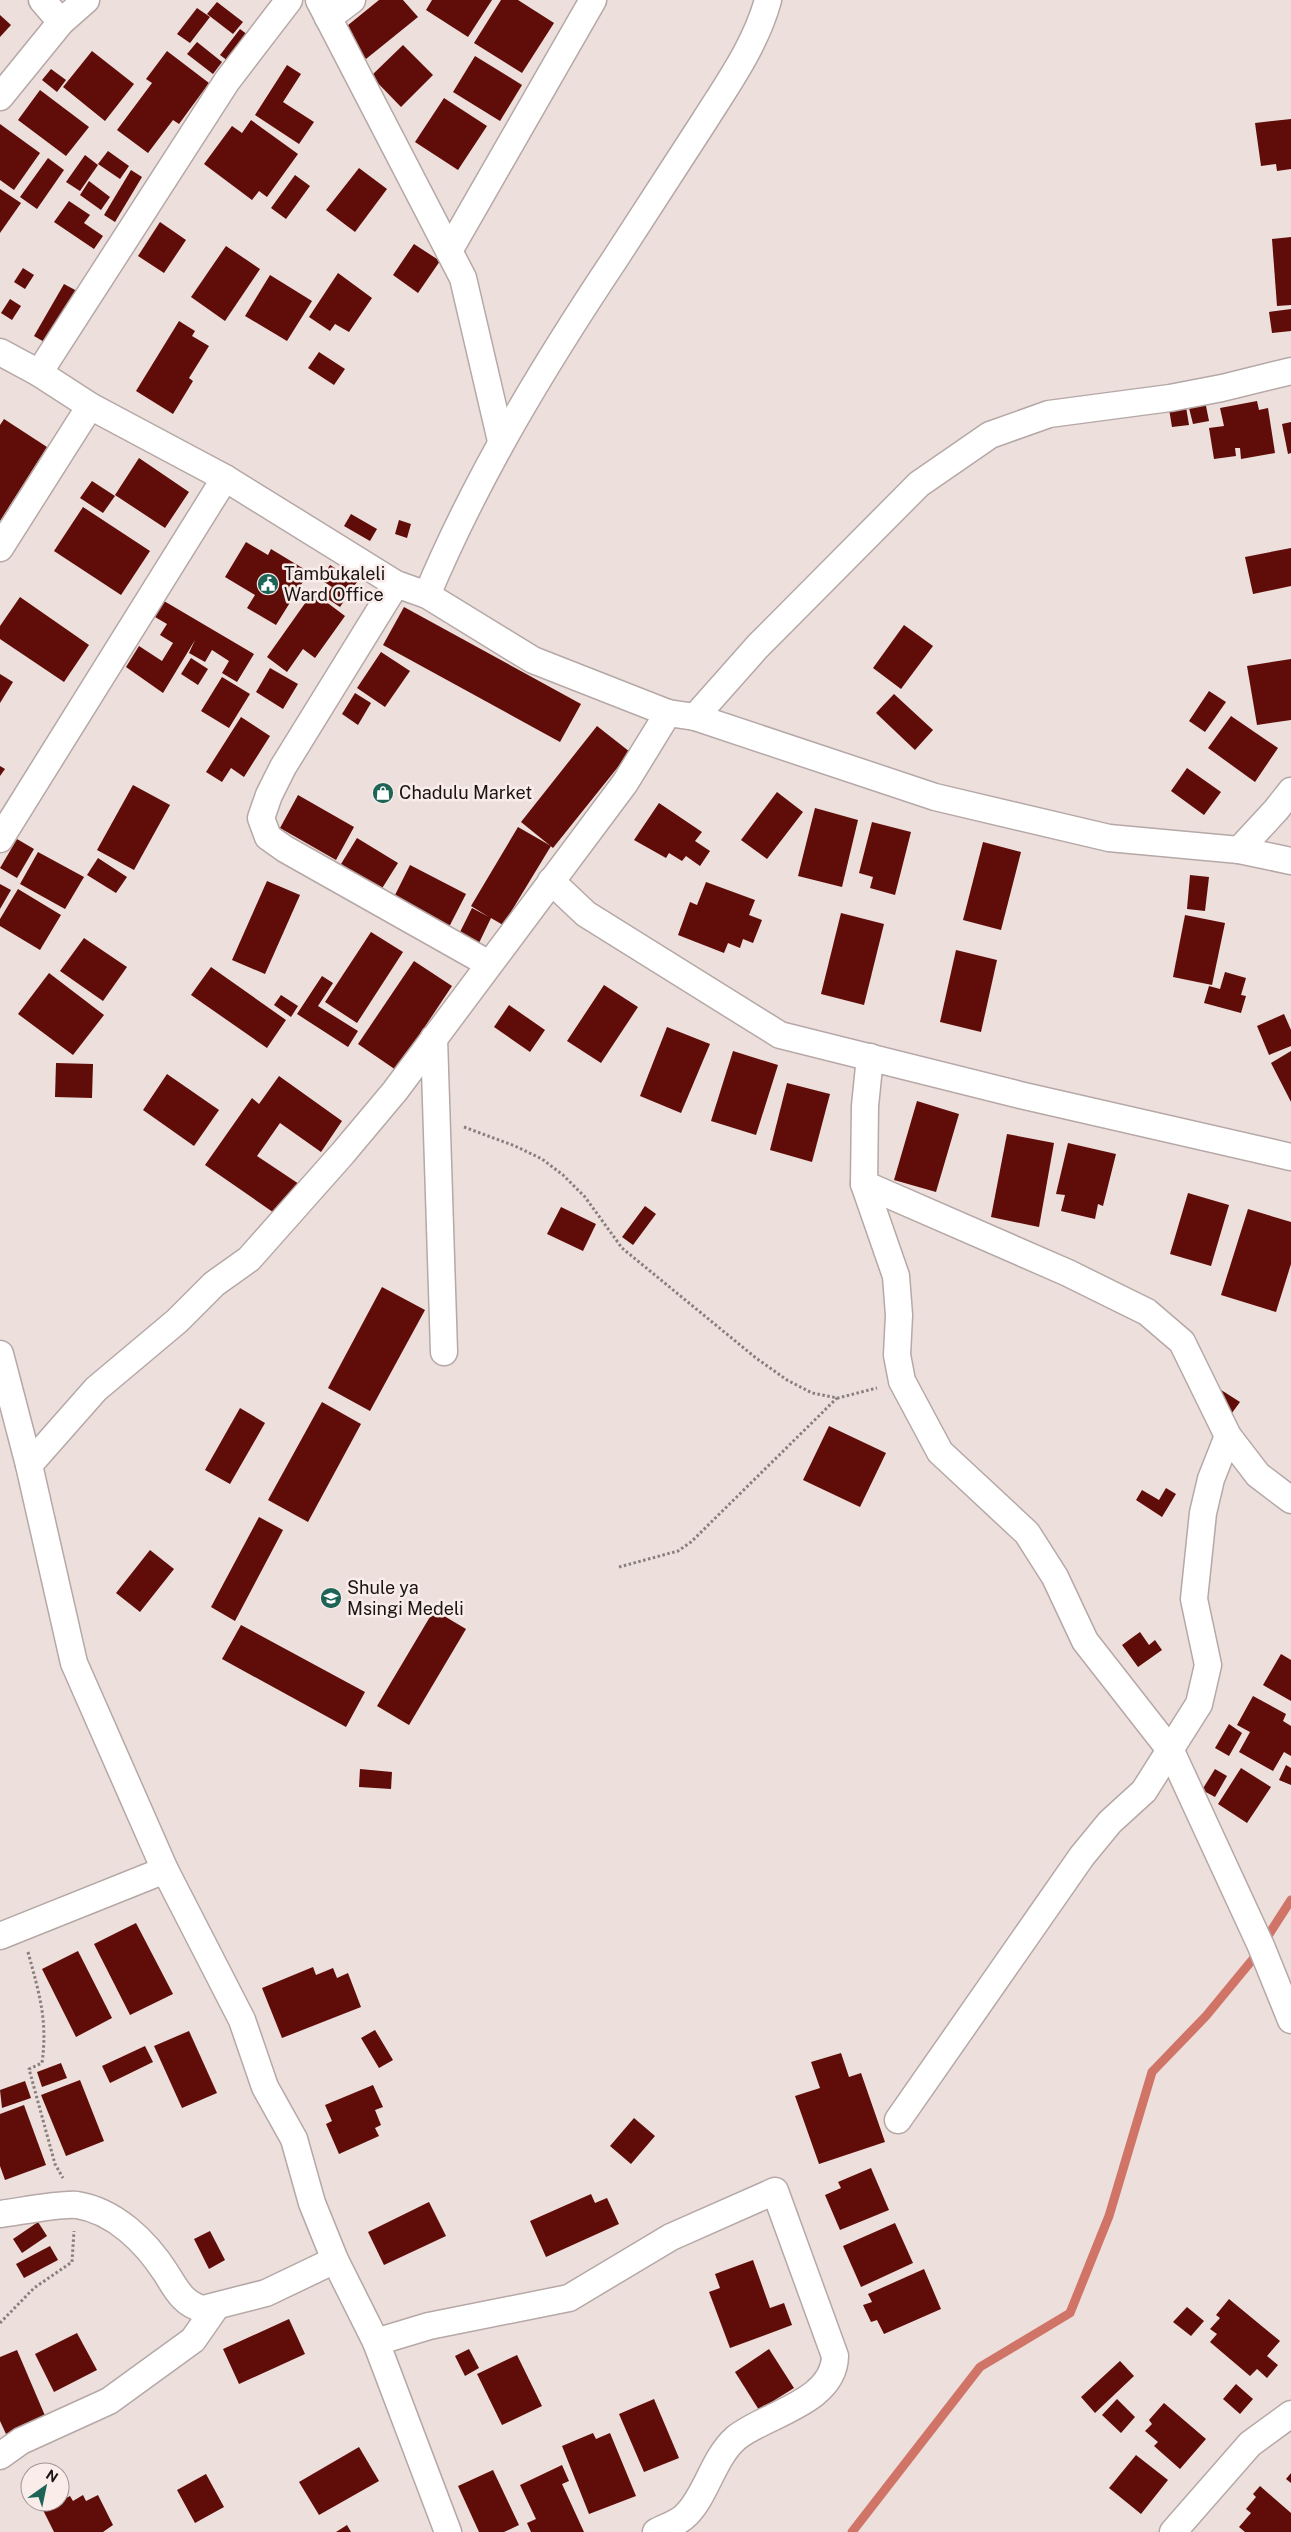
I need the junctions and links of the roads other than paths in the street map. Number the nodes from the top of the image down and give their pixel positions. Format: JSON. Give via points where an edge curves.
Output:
{"nodes":[{"id":1,"x":42,"y":0,"type":"edge"},
{"id":2,"x":86,"y":0,"type":"edge"},
{"id":3,"x":289,"y":0,"type":"edge"},
{"id":4,"x":352,"y":0,"type":"edge"},
{"id":5,"x":593,"y":0,"type":"edge"},
{"id":6,"x":768,"y":0,"type":"edge"},
{"id":7,"x":324,"y":9,"type":"edge"},
{"id":8,"x":61,"y":22,"type":"junction"},
{"id":9,"x":0,"y":97,"type":"edge"},
{"id":10,"x":449,"y":251,"type":"junction"},
{"id":11,"x":0,"y":352,"type":"edge"},
{"id":12,"x":1291,"y":371,"type":"edge"},
{"id":13,"x":39,"y":373,"type":"junction"},
{"id":14,"x":90,"y":406,"type":"junction"},
{"id":15,"x":501,"y":440,"type":"junction"},
{"id":16,"x":225,"y":478,"type":"junction"},
{"id":17,"x":0,"y":548,"type":"edge"},
{"id":18,"x":396,"y":584,"type":"junction"},
{"id":19,"x":427,"y":596,"type":"junction"},
{"id":20,"x":668,"y":713,"type":"junction"},
{"id":21,"x":695,"y":717,"type":"junction"},
{"id":22,"x":1291,"y":791,"type":"edge"},
{"id":23,"x":0,"y":839,"type":"edge"},
{"id":24,"x":1239,"y":850,"type":"junction"},
{"id":25,"x":1291,"y":861,"type":"edge"},
{"id":26,"x":551,"y":880,"type":"junction"},
{"id":27,"x":489,"y":964,"type":"junction"},
{"id":28,"x":434,"y":1038,"type":"junction"},
{"id":29,"x":870,"y":1057,"type":"junction"},
{"id":30,"x":1291,"y":1157,"type":"edge"},
{"id":31,"x":864,"y":1184,"type":"junction"},
{"id":32,"x":444,"y":1352,"type":"dead end"},
{"id":33,"x":0,"y":1354,"type":"edge"},
{"id":34,"x":1228,"y":1436,"type":"junction"},
{"id":35,"x":29,"y":1465,"type":"junction"},
{"id":36,"x":1291,"y":1500,"type":"edge"},
{"id":37,"x":1171,"y":1751,"type":"junction"},
{"id":38,"x":165,"y":1870,"type":"junction"},
{"id":39,"x":11,"y":1932,"type":"edge"},
{"id":40,"x":1291,"y":2020,"type":"edge"},
{"id":41,"x":898,"y":2120,"type":"dead end"},
{"id":42,"x":0,"y":2214,"type":"edge"},
{"id":43,"x":335,"y":2260,"type":"junction"},
{"id":44,"x":216,"y":2307,"type":"junction"},
{"id":45,"x":376,"y":2342,"type":"junction"},
{"id":46,"x":1291,"y":2414,"type":"edge"},
{"id":47,"x":0,"y":2456,"type":"edge"},
{"id":48,"x":448,"y":2532,"type":"edge"},
{"id":49,"x":656,"y":2532,"type":"edge"},
{"id":50,"x":1173,"y":2532,"type":"edge"}],
"edges":[{"from":1,"to":8,"type":"street"},
{"from":2,"to":8,"type":"street"},
{"from":3,"to":13,"type":"street","via":[[227,81]]},
{"from":4,"to":7,"type":"street"},
{"from":5,"to":10,"type":"street"},
{"from":6,"to":15,"type":"street","via":[[757,32],[734,74]]},
{"from":7,"to":10,"type":"street"},
{"from":8,"to":9,"type":"street"},
{"from":10,"to":15,"type":"street","via":[[463,278]]},
{"from":11,"to":13,"type":"street"},
{"from":12,"to":21,"type":"street","via":[[1170,398],[1050,414],[990,435],[919,484],[757,647]]},
{"from":13,"to":14,"type":"street"},
{"from":14,"to":16,"type":"street"},
{"from":14,"to":17,"type":"street"},
{"from":15,"to":19,"type":"street"},
{"from":16,"to":18,"type":"street"},
{"from":16,"to":23,"type":"street"},
{"from":18,"to":19,"type":"street"},
{"from":18,"to":27,"type":"street","via":[[283,767],[261,818],[268,837],[286,849]]},
{"from":19,"to":20,"type":"street","via":[[533,660]]},
{"from":20,"to":21,"type":"street"},
{"from":20,"to":26,"type":"street","via":[[625,783]]},
{"from":21,"to":24,"type":"street","via":[[935,797],[1109,838]]},
{"from":22,"to":24,"type":"street"},
{"from":24,"to":25,"type":"street"},
{"from":26,"to":27,"type":"street"},
{"from":26,"to":29,"type":"street","via":[[586,914],[780,1035]]},
{"from":27,"to":28,"type":"street"},
{"from":28,"to":32,"type":"street"},
{"from":28,"to":35,"type":"street","via":[[343,1153],[249,1258],[214,1284],[177,1321],[96,1389]]},
{"from":29,"to":30,"type":"street"},
{"from":29,"to":31,"type":"street","via":[[865,1106]]},
{"from":31,"to":34,"type":"street","via":[[1068,1273],[1146,1312],[1182,1342]]},
{"from":31,"to":37,"type":"street","via":[[896,1276],[897,1355],[902,1381],[940,1452],[1027,1533],[1055,1578],[1086,1641]]},
{"from":33,"to":35,"type":"street"},
{"from":34,"to":36,"type":"street","via":[[1258,1475]]},
{"from":34,"to":37,"type":"street","via":[[1211,1479],[1203,1513],[1194,1598],[1208,1665],[1199,1704]]},
{"from":35,"to":38,"type":"street","via":[[74,1663]]},
{"from":37,"to":40,"type":"street","via":[[1261,1946]]},
{"from":37,"to":41,"type":"street","via":[[1144,1792],[1110,1822],[1076,1864]]},
{"from":38,"to":39,"type":"street"},
{"from":38,"to":43,"type":"street","via":[[242,2020],[266,2087],[294,2139],[312,2203]]},
{"from":42,"to":44,"type":"street","via":[[76,2205],[112,2218],[143,2242],[179,2295],[194,2307]]},
{"from":43,"to":44,"type":"street","via":[[266,2293]]},
{"from":43,"to":45,"type":"street"},
{"from":44,"to":47,"type":"street","via":[[193,2340],[109,2402],[21,2441]]},
{"from":45,"to":48,"type":"street"},
{"from":45,"to":49,"type":"street","via":[[428,2326],[570,2298],[671,2237],[775,2191],[835,2356],[834,2369],[822,2386],[803,2402],[736,2438],[714,2466],[686,2516]]},
{"from":46,"to":50,"type":"street","via":[[1250,2444]]}]}
